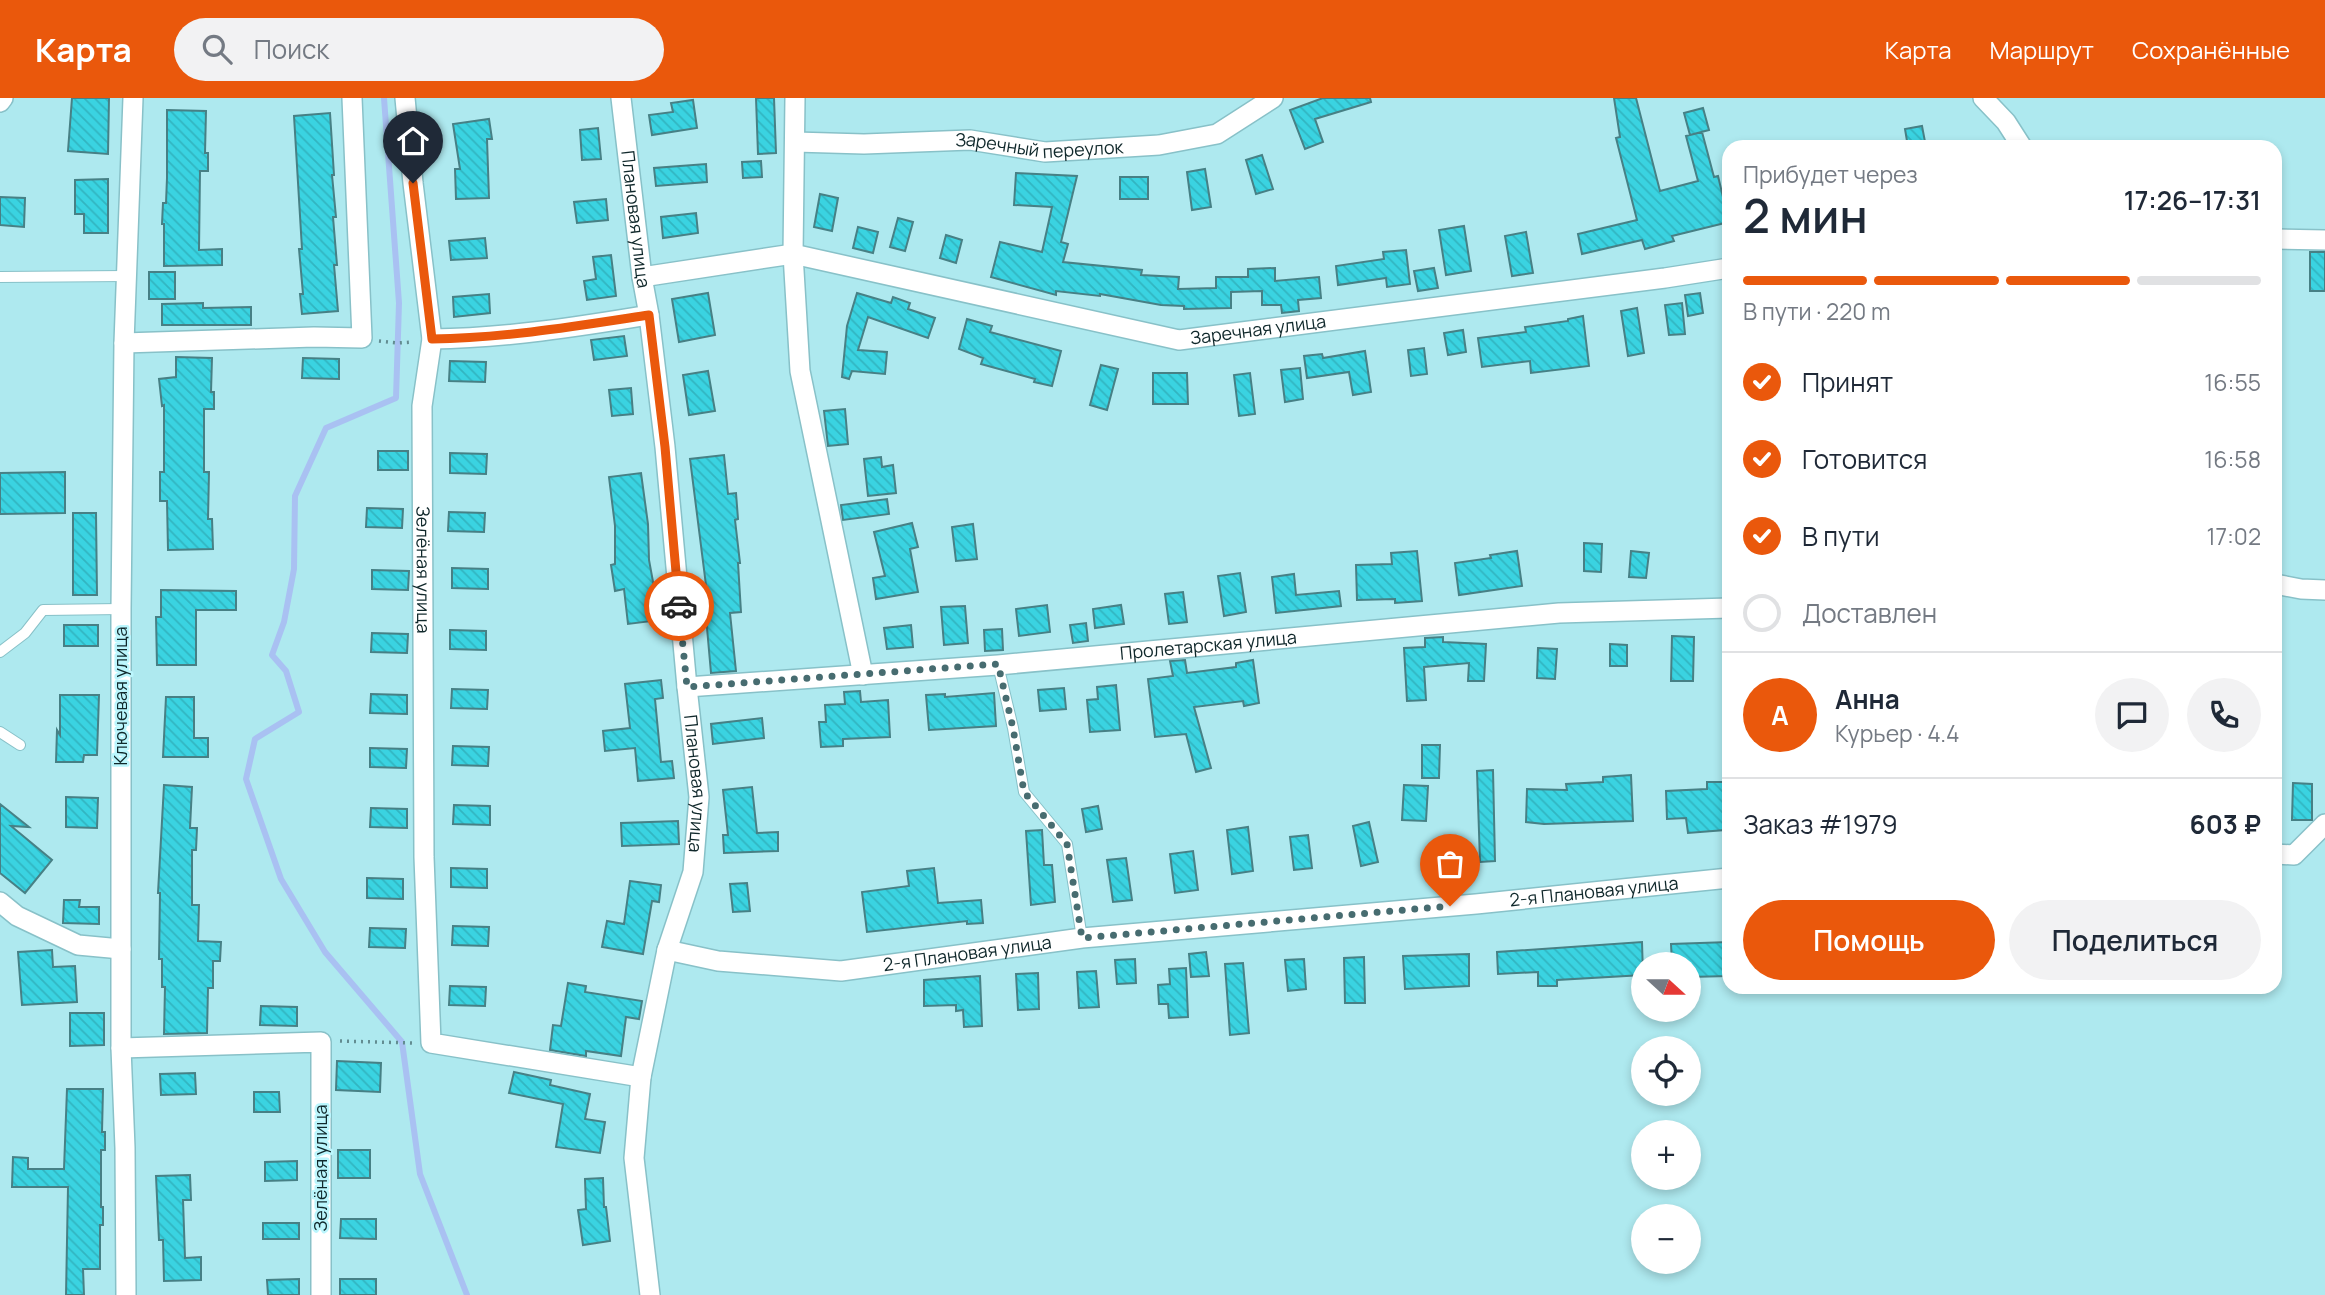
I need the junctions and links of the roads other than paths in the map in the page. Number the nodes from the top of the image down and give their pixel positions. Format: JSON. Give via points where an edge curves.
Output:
{"nodes":[{"id":1,"x":133,"y":98,"type":"edge"},
{"id":2,"x":352,"y":98,"type":"edge"},
{"id":3,"x":405,"y":98,"type":"edge"},
{"id":4,"x":621,"y":98,"type":"edge"},
{"id":5,"x":795,"y":98,"type":"edge"},
{"id":6,"x":1273,"y":98,"type":"edge"},
{"id":7,"x":1983,"y":98,"type":"edge"},
{"id":8,"x":2018,"y":140,"type":"edge"},
{"id":9,"x":795,"y":142,"type":"junction"},
{"id":10,"x":2282,"y":239,"type":"edge"},
{"id":11,"x":2325,"y":240,"type":"edge"},
{"id":12,"x":793,"y":254,"type":"junction"},
{"id":13,"x":1722,"y":269,"type":"edge"},
{"id":14,"x":126,"y":276,"type":"junction"},
{"id":15,"x":0,"y":277,"type":"edge"},
{"id":16,"x":642,"y":277,"type":"junction"},
{"id":17,"x":649,"y":315,"type":"junction"},
{"id":18,"x":432,"y":339,"type":"junction"},
{"id":19,"x":124,"y":342,"type":"junction"},
{"id":20,"x":2282,"y":585,"type":"edge"},
{"id":21,"x":2325,"y":590,"type":"edge"},
{"id":22,"x":1722,"y":608,"type":"edge"},
{"id":23,"x":121,"y":609,"type":"junction"},
{"id":24,"x":0,"y":652,"type":"edge"},
{"id":25,"x":998,"y":664,"type":"junction"},
{"id":26,"x":863,"y":675,"type":"junction"},
{"id":27,"x":687,"y":687,"type":"junction"},
{"id":28,"x":0,"y":732,"type":"edge"},
{"id":29,"x":20,"y":745,"type":"dead end"},
{"id":30,"x":2325,"y":824,"type":"edge"},
{"id":31,"x":2285,"y":854,"type":"edge"},
{"id":32,"x":1722,"y":879,"type":"edge"},
{"id":33,"x":0,"y":902,"type":"edge"},
{"id":34,"x":8,"y":920,"type":"edge"},
{"id":35,"x":1082,"y":938,"type":"junction"},
{"id":36,"x":121,"y":949,"type":"junction"},
{"id":37,"x":667,"y":950,"type":"junction"},
{"id":38,"x":121,"y":1048,"type":"junction"},
{"id":39,"x":640,"y":1077,"type":"junction"},
{"id":40,"x":126,"y":1295,"type":"edge"},
{"id":41,"x":321,"y":1295,"type":"edge"},
{"id":42,"x":650,"y":1295,"type":"edge"}],
"edges":[{"from":1,"to":14,"type":"street","name":"Ключевая улица"},
{"from":2,"to":19,"type":"street","via":[[362,338]]},
{"from":3,"to":18,"type":"street","name":"Зелёная улица"},
{"from":4,"to":16,"type":"street","name":"Плановая улица"},
{"from":5,"to":9,"type":"street"},
{"from":6,"to":9,"type":"street","name":"Заречный переулок","via":[[1217,134],[1159,145],[1045,152],[970,140]]},
{"from":7,"to":8,"type":"street"},
{"from":9,"to":12,"type":"street"},
{"from":10,"to":11,"type":"street"},
{"from":12,"to":13,"type":"street","name":"Заречная улица","via":[[1179,340]]},
{"from":12,"to":16,"type":"street","name":"Заречная улица"},
{"from":12,"to":26,"type":"street","via":[[800,371]]},
{"from":14,"to":15,"type":"lane"},
{"from":14,"to":19,"type":"street","name":"Ключевая улица"},
{"from":16,"to":17,"type":"street","name":"Плановая улица"},
{"from":17,"to":18,"type":"street","via":[[478,339]]},
{"from":17,"to":27,"type":"street","name":"Плановая улица"},
{"from":18,"to":39,"type":"street","name":"Зелёная улица","via":[[422,406],[424,857],[431,1043]]},
{"from":19,"to":23,"type":"street","name":"Ключевая улица"},
{"from":20,"to":21,"type":"street"},
{"from":22,"to":25,"type":"street","name":"Пролетарская улица","via":[[1559,614]]},
{"from":23,"to":24,"type":"lane","via":[[43,610],[25,634]]},
{"from":23,"to":36,"type":"street","name":"Ключевая улица"},
{"from":25,"to":26,"type":"street","name":"Пролетарская улица"},
{"from":25,"to":35,"type":"lane","via":[[1024,792],[1067,844]]},
{"from":26,"to":27,"type":"street","name":"Пролетарская улица"},
{"from":27,"to":37,"type":"street","name":"Плановая улица","via":[[699,797],[693,872]]},
{"from":28,"to":29,"type":"lane"},
{"from":30,"to":31,"type":"street"},
{"from":32,"to":35,"type":"street","name":"2-я Плановая улица"},
{"from":33,"to":34,"type":"street"},
{"from":34,"to":36,"type":"street","via":[[78,945]]},
{"from":35,"to":37,"type":"street","name":"2-я Плановая улица","via":[[841,971],[718,961]]},
{"from":36,"to":38,"type":"street","name":"Ключевая улица"},
{"from":37,"to":39,"type":"street","name":"Плановая улица"},
{"from":38,"to":40,"type":"street","name":"Ключевая улица"},
{"from":38,"to":41,"type":"street","name":"Зелёная улица","via":[[321,1042]]},
{"from":39,"to":42,"type":"street","name":"Плановая улица","via":[[634,1157]]}]}
